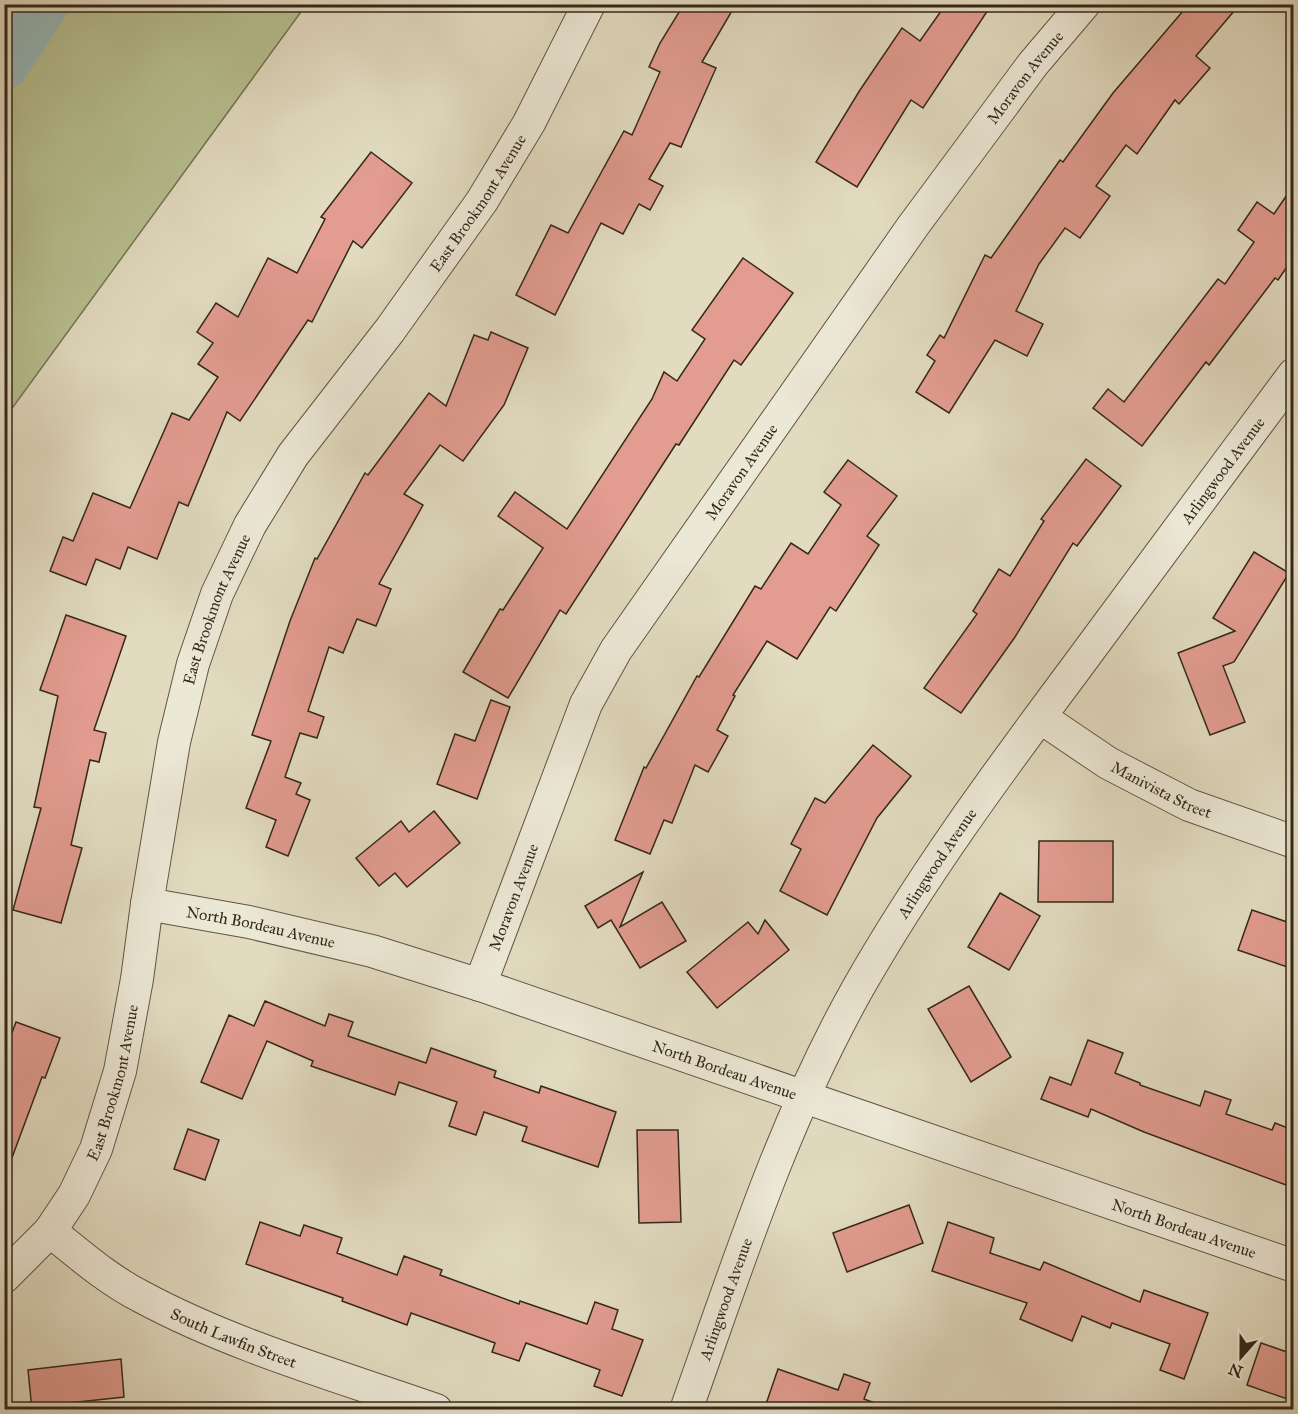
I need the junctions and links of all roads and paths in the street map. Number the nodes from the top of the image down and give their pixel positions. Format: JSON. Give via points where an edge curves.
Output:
{"nodes":[{"id":1,"x":589,"y":4,"type":"edge"},
{"id":2,"x":1084,"y":4,"type":"edge"},
{"id":3,"x":1293,"y":374,"type":"edge"},
{"id":4,"x":1040,"y":717,"type":"junction"},
{"id":5,"x":1293,"y":842,"type":"edge"},
{"id":6,"x":147,"y":904,"type":"junction"},
{"id":7,"x":480,"y":985,"type":"junction"},
{"id":8,"x":802,"y":1096,"type":"junction"},
{"id":9,"x":50,"y":1231,"type":"junction"},
{"id":10,"x":1293,"y":1266,"type":"edge"},
{"id":11,"x":4,"y":1277,"type":"edge"},
{"id":12,"x":436,"y":1410,"type":"edge"},
{"id":13,"x":686,"y":1410,"type":"edge"}],
"edges":[{"from":1,"to":6,"type":"street","name":"East Brookmont Avenue","via":[[530,123],[482,201],[390,330],[293,455],[250,525],[216,594],[193,664],[174,742]]},
{"from":2,"to":7,"type":"street","name":"Moravon Avenue","via":[[1033,64],[913,226],[616,650],[586,704]]},
{"from":3,"to":4,"type":"street","name":"Arlingwood Avenue"},
{"from":4,"to":5,"type":"street","name":"Manivista Street","via":[[1108,763],[1189,805]]},
{"from":4,"to":8,"type":"street","name":"Arlingwood Avenue","via":[[932,867],[858,989]]},
{"from":6,"to":7,"type":"street","name":"North Bordeau Avenue","via":[[249,922],[361,949]]},
{"from":6,"to":9,"type":"street","name":"East Brookmont Avenue","via":[[137,979],[116,1082],[96,1149],[74,1195]]},
{"from":7,"to":8,"type":"street","name":"North Bordeau Avenue"},
{"from":8,"to":10,"type":"street","name":"North Bordeau Avenue"},
{"from":8,"to":13,"type":"street","name":"Arlingwood Avenue"},
{"from":9,"to":11,"type":"street","name":"East Brookmont Avenue"},
{"from":9,"to":12,"type":"street","name":"South Lawfin Street","via":[[90,1264],[141,1297],[218,1334]]}]}
